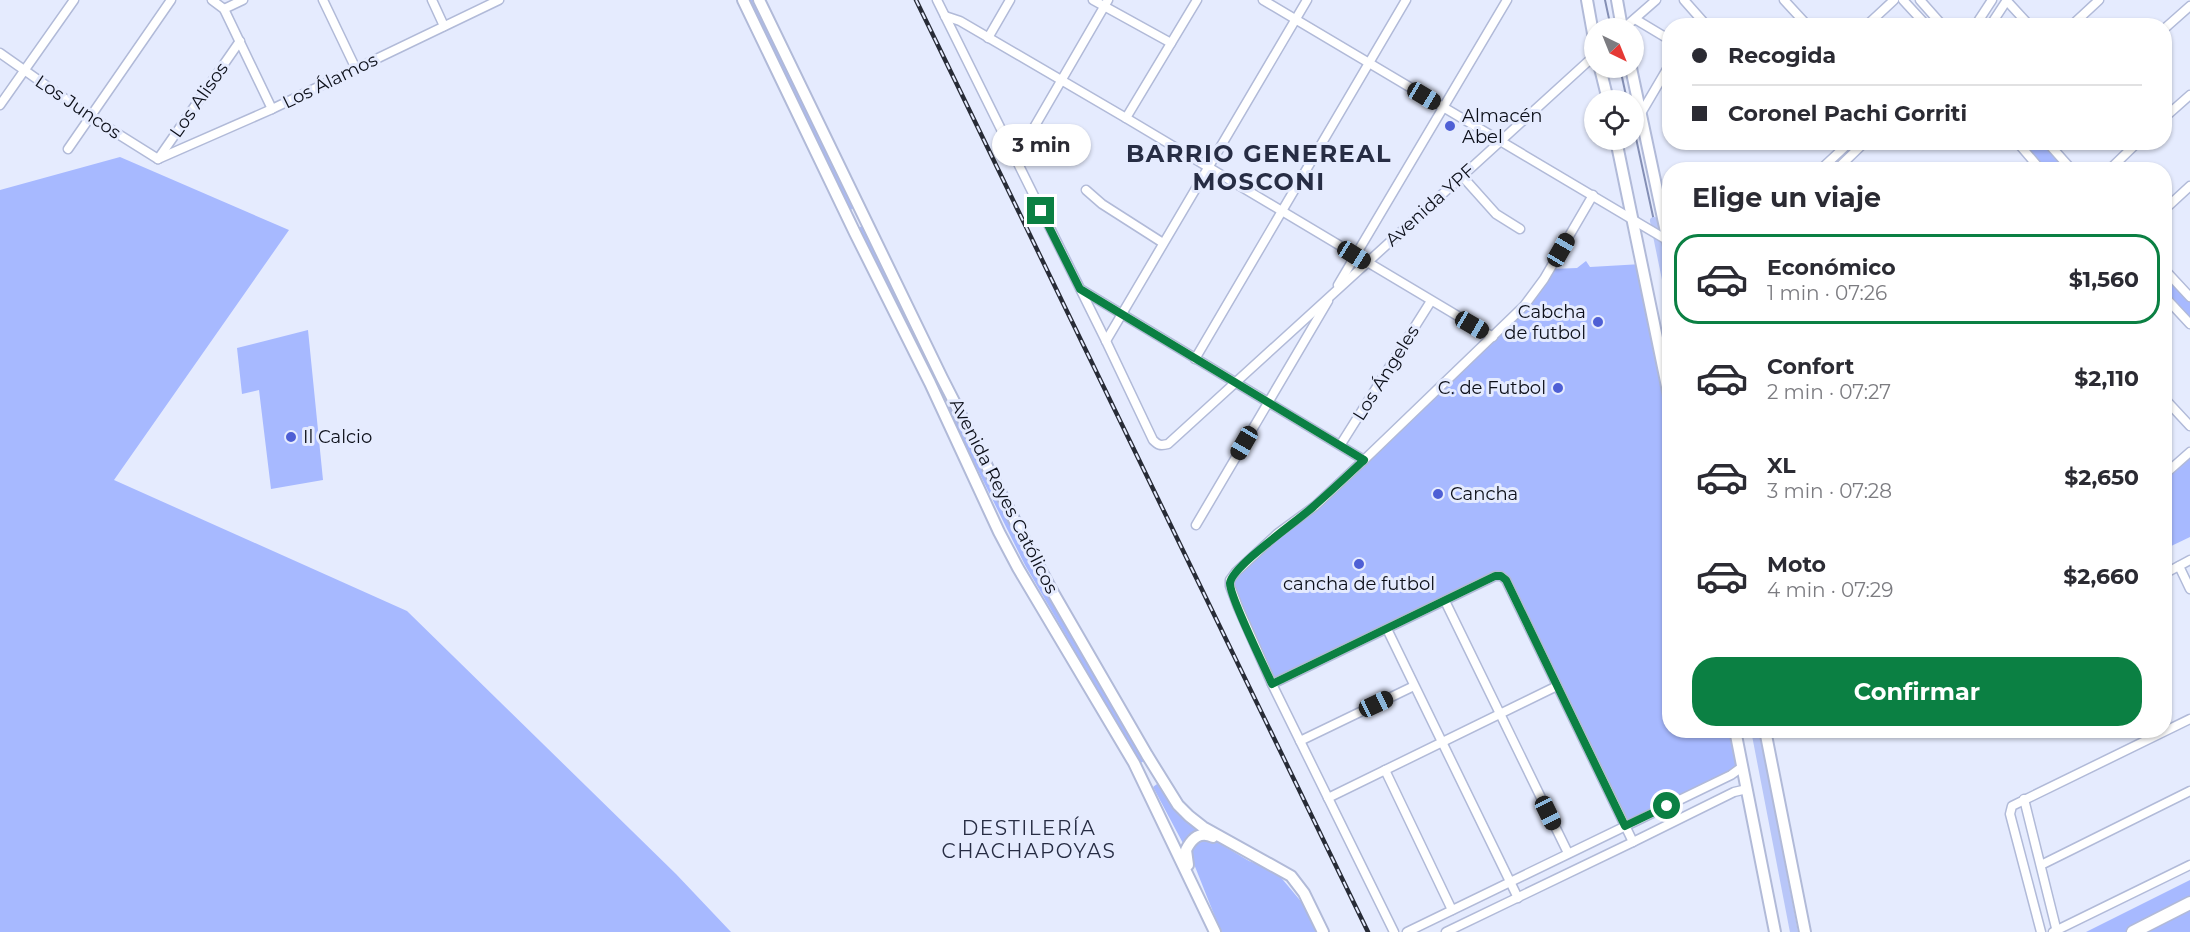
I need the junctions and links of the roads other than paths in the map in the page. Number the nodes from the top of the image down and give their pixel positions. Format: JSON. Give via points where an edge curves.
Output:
{"nodes":[{"id":1,"x":74,"y":0,"type":"edge"},
{"id":2,"x":171,"y":0,"type":"edge"},
{"id":3,"x":212,"y":0,"type":"edge"},
{"id":4,"x":243,"y":0,"type":"edge"},
{"id":5,"x":323,"y":0,"type":"edge"},
{"id":6,"x":432,"y":0,"type":"edge"},
{"id":7,"x":500,"y":0,"type":"edge"},
{"id":8,"x":743,"y":0,"type":"edge"},
{"id":9,"x":759,"y":0,"type":"edge"},
{"id":10,"x":937,"y":0,"type":"edge"},
{"id":11,"x":1010,"y":0,"type":"edge"},
{"id":12,"x":1093,"y":0,"type":"edge"},
{"id":13,"x":1197,"y":0,"type":"edge"},
{"id":14,"x":1263,"y":0,"type":"edge"},
{"id":15,"x":1307,"y":0,"type":"edge"},
{"id":16,"x":1406,"y":0,"type":"edge"},
{"id":17,"x":1507,"y":0,"type":"edge"},
{"id":18,"x":1587,"y":0,"type":"edge"},
{"id":19,"x":1617,"y":0,"type":"edge"},
{"id":20,"x":1656,"y":0,"type":"edge"},
{"id":21,"x":1684,"y":0,"type":"edge"},
{"id":22,"x":1784,"y":0,"type":"edge"},
{"id":23,"x":1894,"y":0,"type":"edge"},
{"id":24,"x":1903,"y":0,"type":"edge"},
{"id":25,"x":1920,"y":0,"type":"edge"},
{"id":26,"x":1992,"y":0,"type":"edge"},
{"id":27,"x":2007,"y":0,"type":"edge"},
{"id":28,"x":2099,"y":0,"type":"edge"},
{"id":29,"x":1106,"y":3,"type":"edge"},
{"id":30,"x":2190,"y":6,"type":"edge"},
{"id":31,"x":224,"y":9,"type":"junction"},
{"id":32,"x":945,"y":16,"type":"junction"},
{"id":33,"x":1590,"y":18,"type":"edge"},
{"id":34,"x":1621,"y":18,"type":"edge"},
{"id":35,"x":1636,"y":18,"type":"edge"},
{"id":36,"x":1695,"y":18,"type":"edge"},
{"id":37,"x":1801,"y":18,"type":"edge"},
{"id":38,"x":1875,"y":18,"type":"edge"},
{"id":39,"x":1920,"y":18,"type":"edge"},
{"id":40,"x":1936,"y":18,"type":"edge"},
{"id":41,"x":1980,"y":18,"type":"edge"},
{"id":42,"x":1995,"y":18,"type":"edge"},
{"id":43,"x":2023,"y":18,"type":"edge"},
{"id":44,"x":2080,"y":18,"type":"edge"},
{"id":45,"x":1296,"y":19,"type":"junction"},
{"id":46,"x":2172,"y":22,"type":"edge"},
{"id":47,"x":1644,"y":24,"type":"edge"},
{"id":48,"x":444,"y":26,"type":"junction"},
{"id":49,"x":1662,"y":35,"type":"edge"},
{"id":50,"x":988,"y":38,"type":"junction"},
{"id":51,"x":240,"y":42,"type":"junction"},
{"id":52,"x":1171,"y":43,"type":"junction"},
{"id":53,"x":0,"y":53,"type":"edge"},
{"id":54,"x":1368,"y":63,"type":"junction"},
{"id":55,"x":1584,"y":65,"type":"edge"},
{"id":56,"x":356,"y":69,"type":"junction"},
{"id":57,"x":24,"y":71,"type":"junction"},
{"id":58,"x":1662,"y":78,"type":"edge"},
{"id":59,"x":1061,"y":81,"type":"junction"},
{"id":60,"x":2190,"y":95,"type":"edge"},
{"id":61,"x":0,"y":105,"type":"edge"},
{"id":62,"x":1443,"y":108,"type":"junction"},
{"id":63,"x":1644,"y":108,"type":"edge"},
{"id":64,"x":272,"y":109,"type":"junction"},
{"id":65,"x":2172,"y":111,"type":"edge"},
{"id":66,"x":91,"y":117,"type":"junction"},
{"id":67,"x":1126,"y":118,"type":"junction"},
{"id":68,"x":1644,"y":134,"type":"edge"},
{"id":69,"x":1502,"y":140,"type":"junction"},
{"id":70,"x":68,"y":149,"type":"dead end"},
{"id":71,"x":1618,"y":150,"type":"edge"},
{"id":72,"x":1841,"y":150,"type":"edge"},
{"id":73,"x":1857,"y":150,"type":"edge"},
{"id":74,"x":2024,"y":150,"type":"edge"},
{"id":75,"x":2054,"y":150,"type":"edge"},
{"id":76,"x":2130,"y":150,"type":"edge"},
{"id":77,"x":1012,"y":153,"type":"junction"},
{"id":78,"x":158,"y":159,"type":"junction"},
{"id":79,"x":1829,"y":162,"type":"edge"},
{"id":80,"x":1844,"y":162,"type":"edge"},
{"id":81,"x":2034,"y":162,"type":"edge"},
{"id":82,"x":2065,"y":162,"type":"edge"},
{"id":83,"x":2117,"y":162,"type":"edge"},
{"id":84,"x":1209,"y":168,"type":"junction"},
{"id":85,"x":1462,"y":176,"type":"junction"},
{"id":86,"x":1086,"y":190,"type":"dead end"},
{"id":87,"x":2188,"y":192,"type":"edge"},
{"id":88,"x":1593,"y":195,"type":"junction"},
{"id":89,"x":2172,"y":204,"type":"edge"},
{"id":90,"x":1282,"y":211,"type":"junction"},
{"id":91,"x":1662,"y":217,"type":"edge"},
{"id":92,"x":1633,"y":218,"type":"junction"},
{"id":93,"x":1520,"y":229,"type":"dead end"},
{"id":94,"x":1662,"y":237,"type":"edge"},
{"id":95,"x":1163,"y":243,"type":"junction"},
{"id":96,"x":1354,"y":255,"type":"junction"},
{"id":97,"x":1367,"y":262,"type":"junction"},
{"id":98,"x":2172,"y":278,"type":"edge"},
{"id":99,"x":1080,"y":289,"type":"junction"},
{"id":100,"x":1333,"y":293,"type":"junction"},
{"id":101,"x":2190,"y":297,"type":"edge"},
{"id":102,"x":1431,"y":301,"type":"junction"},
{"id":103,"x":2172,"y":305,"type":"edge"},
{"id":104,"x":1120,"y":315,"type":"junction"},
{"id":105,"x":2190,"y":324,"type":"edge"},
{"id":106,"x":1492,"y":337,"type":"junction"},
{"id":107,"x":1106,"y":341,"type":"junction"},
{"id":108,"x":1195,"y":359,"type":"junction"},
{"id":109,"x":1662,"y":361,"type":"edge"},
{"id":110,"x":1234,"y":382,"type":"junction"},
{"id":111,"x":1268,"y":402,"type":"junction"},
{"id":112,"x":2172,"y":407,"type":"edge"},
{"id":113,"x":2190,"y":426,"type":"edge"},
{"id":114,"x":1341,"y":444,"type":"junction"},
{"id":115,"x":2190,"y":452,"type":"edge"},
{"id":116,"x":1364,"y":460,"type":"junction"},
{"id":117,"x":2172,"y":468,"type":"edge"},
{"id":118,"x":1196,"y":525,"type":"dead end"},
{"id":119,"x":2190,"y":560,"type":"edge"},
{"id":120,"x":2179,"y":566,"type":"junction"},
{"id":121,"x":2172,"y":570,"type":"edge"},
{"id":122,"x":2190,"y":589,"type":"edge"},
{"id":123,"x":1445,"y":601,"type":"junction"},
{"id":124,"x":1387,"y":629,"type":"junction"},
{"id":125,"x":1272,"y":684,"type":"junction"},
{"id":126,"x":1414,"y":686,"type":"junction"},
{"id":127,"x":1557,"y":686,"type":"junction"},
{"id":128,"x":1500,"y":714,"type":"junction"},
{"id":129,"x":2190,"y":719,"type":"edge"},
{"id":130,"x":2172,"y":728,"type":"edge"},
{"id":131,"x":1737,"y":738,"type":"edge"},
{"id":132,"x":1767,"y":738,"type":"edge"},
{"id":133,"x":2151,"y":738,"type":"edge"},
{"id":134,"x":1300,"y":741,"type":"junction"},
{"id":135,"x":1443,"y":743,"type":"junction"},
{"id":136,"x":1742,"y":767,"type":"junction"},
{"id":137,"x":1385,"y":770,"type":"junction"},
{"id":138,"x":1747,"y":789,"type":"junction"},
{"id":139,"x":2190,"y":791,"type":"edge"},
{"id":140,"x":1328,"y":798,"type":"junction"},
{"id":141,"x":2024,"y":799,"type":"junction"},
{"id":142,"x":1625,"y":826,"type":"junction"},
{"id":143,"x":1634,"y":842,"type":"junction"},
{"id":144,"x":1568,"y":853,"type":"junction"},
{"id":145,"x":1259,"y":858,"type":"junction"},
{"id":146,"x":2041,"y":865,"type":"junction"},
{"id":147,"x":2190,"y":866,"type":"edge"},
{"id":148,"x":1510,"y":882,"type":"junction"},
{"id":149,"x":1200,"y":897,"type":"junction"},
{"id":150,"x":1518,"y":898,"type":"junction"},
{"id":151,"x":2190,"y":903,"type":"edge"},
{"id":152,"x":1452,"y":910,"type":"junction"},
{"id":153,"x":2056,"y":931,"type":"edge"},
{"id":154,"x":1215,"y":932,"type":"edge"},
{"id":155,"x":1323,"y":932,"type":"edge"},
{"id":156,"x":1394,"y":932,"type":"edge"},
{"id":157,"x":1407,"y":932,"type":"edge"},
{"id":158,"x":1446,"y":932,"type":"edge"},
{"id":159,"x":1775,"y":932,"type":"edge"},
{"id":160,"x":1806,"y":932,"type":"edge"},
{"id":161,"x":2041,"y":932,"type":"edge"},
{"id":162,"x":2133,"y":932,"type":"edge"}],
"edges":[{"from":1,"to":57,"type":"street"},
{"from":2,"to":66,"type":"street"},
{"from":3,"to":31,"type":"street"},
{"from":4,"to":31,"type":"street"},
{"from":5,"to":56,"type":"street"},
{"from":6,"to":48,"type":"street"},
{"from":7,"to":48,"type":"street","name":"Los Álamos"},
{"from":8,"to":149,"type":"main road","name":"Avenida Reyes Católicos","via":[[999,532],[1134,763]]},
{"from":9,"to":145,"type":"main road","name":"Avenida Reyes Católicos","via":[[1021,533],[1147,755],[1189,816]]},
{"from":10,"to":32,"type":"street"},
{"from":11,"to":50,"type":"street"},
{"from":12,"to":29,"type":"street"},
{"from":13,"to":52,"type":"street"},
{"from":14,"to":45,"type":"street"},
{"from":15,"to":45,"type":"street"},
{"from":16,"to":54,"type":"street"},
{"from":17,"to":62,"type":"street"},
{"from":18,"to":33,"type":"main road"},
{"from":19,"to":34,"type":"main road"},
{"from":20,"to":35,"type":"street"},
{"from":21,"to":36,"type":"street"},
{"from":22,"to":37,"type":"street"},
{"from":23,"to":38,"type":"street"},
{"from":24,"to":39,"type":"street"},
{"from":25,"to":40,"type":"street"},
{"from":26,"to":41,"type":"street"},
{"from":27,"to":42,"type":"street"},
{"from":27,"to":43,"type":"street"},
{"from":28,"to":44,"type":"street"},
{"from":29,"to":52,"type":"street"},
{"from":29,"to":59,"type":"street"},
{"from":30,"to":46,"type":"street"},
{"from":31,"to":51,"type":"street"},
{"from":32,"to":50,"type":"street"},
{"from":32,"to":77,"type":"street"},
{"from":45,"to":54,"type":"street"},
{"from":45,"to":84,"type":"street"},
{"from":47,"to":49,"type":"street"},
{"from":48,"to":56,"type":"street","name":"Los Álamos"},
{"from":50,"to":59,"type":"street"},
{"from":51,"to":64,"type":"street"},
{"from":51,"to":78,"type":"street","name":"Los Alisos"},
{"from":52,"to":67,"type":"street"},
{"from":53,"to":57,"type":"street","name":"Los Juncos"},
{"from":54,"to":62,"type":"street"},
{"from":54,"to":90,"type":"street"},
{"from":55,"to":69,"type":"street","name":"Avenida YPF"},
{"from":56,"to":64,"type":"street","name":"Los Álamos"},
{"from":57,"to":61,"type":"street"},
{"from":57,"to":66,"type":"street","name":"Los Juncos"},
{"from":58,"to":63,"type":"street"},
{"from":59,"to":67,"type":"street"},
{"from":59,"to":77,"type":"street","via":[[1025,143]]},
{"from":60,"to":65,"type":"street"},
{"from":62,"to":69,"type":"street"},
{"from":62,"to":96,"type":"street"},
{"from":64,"to":78,"type":"street","name":"Los Álamos"},
{"from":66,"to":70,"type":"street"},
{"from":66,"to":78,"type":"street","name":"Los Juncos"},
{"from":67,"to":84,"type":"street"},
{"from":68,"to":91,"type":"main road"},
{"from":69,"to":85,"type":"street","name":"Avenida YPF"},
{"from":69,"to":88,"type":"street"},
{"from":71,"to":92,"type":"main road"},
{"from":72,"to":79,"type":"street"},
{"from":73,"to":80,"type":"street"},
{"from":74,"to":81,"type":"street"},
{"from":75,"to":82,"type":"street"},
{"from":76,"to":83,"type":"street"},
{"from":77,"to":99,"type":"street"},
{"from":84,"to":90,"type":"street"},
{"from":84,"to":95,"type":"street"},
{"from":85,"to":93,"type":"street","via":[[1496,214]]},
{"from":85,"to":97,"type":"street","name":"Avenida YPF"},
{"from":86,"to":95,"type":"street"},
{"from":87,"to":89,"type":"street"},
{"from":88,"to":92,"type":"street"},
{"from":88,"to":106,"type":"street","via":[[1533,295]]},
{"from":90,"to":96,"type":"street"},
{"from":90,"to":108,"type":"street"},
{"from":92,"to":94,"type":"street"},
{"from":92,"to":109,"type":"main road"},
{"from":95,"to":104,"type":"street"},
{"from":96,"to":97,"type":"street"},
{"from":96,"to":100,"type":"street"},
{"from":97,"to":100,"type":"street","name":"Avenida YPF"},
{"from":97,"to":102,"type":"street"},
{"from":98,"to":101,"type":"street"},
{"from":99,"to":104,"type":"street"},
{"from":99,"to":107,"type":"street"},
{"from":100,"to":110,"type":"street","name":"Avenida YPF"},
{"from":100,"to":111,"type":"street"},
{"from":102,"to":106,"type":"street"},
{"from":102,"to":114,"type":"street","name":"Los Ángeles"},
{"from":103,"to":105,"type":"street"},
{"from":104,"to":107,"type":"street"},
{"from":104,"to":108,"type":"street"},
{"from":106,"to":116,"type":"street"},
{"from":107,"to":110,"type":"street","name":"Avenida YPF","via":[[1158,445],[1167,444]]},
{"from":108,"to":110,"type":"street"},
{"from":110,"to":111,"type":"street"},
{"from":111,"to":114,"type":"street"},
{"from":111,"to":118,"type":"street"},
{"from":112,"to":113,"type":"street"},
{"from":114,"to":116,"type":"street"},
{"from":115,"to":117,"type":"street"},
{"from":116,"to":125,"type":"street","via":[[1230,580]]},
{"from":119,"to":120,"type":"street"},
{"from":120,"to":121,"type":"street"},
{"from":120,"to":122,"type":"street"},
{"from":123,"to":124,"type":"street"},
{"from":123,"to":127,"type":"street","via":[[1495,576],[1504,578]]},
{"from":123,"to":128,"type":"street"},
{"from":124,"to":125,"type":"street"},
{"from":124,"to":126,"type":"street"},
{"from":125,"to":134,"type":"street"},
{"from":126,"to":134,"type":"street"},
{"from":126,"to":135,"type":"street"},
{"from":127,"to":128,"type":"street"},
{"from":127,"to":142,"type":"street"},
{"from":128,"to":135,"type":"street"},
{"from":128,"to":144,"type":"street"},
{"from":129,"to":130,"type":"street"},
{"from":131,"to":136,"type":"main road"},
{"from":132,"to":160,"type":"main road"},
{"from":133,"to":141,"type":"street"},
{"from":134,"to":140,"type":"street"},
{"from":135,"to":137,"type":"street"},
{"from":135,"to":148,"type":"street"},
{"from":136,"to":138,"type":"main road"},
{"from":136,"to":142,"type":"street"},
{"from":137,"to":140,"type":"street"},
{"from":137,"to":152,"type":"street"},
{"from":138,"to":143,"type":"street"},
{"from":138,"to":159,"type":"main road"},
{"from":139,"to":146,"type":"street"},
{"from":140,"to":156,"type":"street"},
{"from":141,"to":146,"type":"street"},
{"from":141,"to":161,"type":"street","via":[[2012,806],[2010,814]]},
{"from":142,"to":143,"type":"street"},
{"from":142,"to":144,"type":"street"},
{"from":143,"to":150,"type":"street"},
{"from":144,"to":148,"type":"street"},
{"from":145,"to":149,"type":"main road","via":[[1207,834],[1195,837],[1186,850],[1186,860]]},
{"from":145,"to":155,"type":"main road","name":"Avenida Reyes Católicos","via":[[1291,876],[1304,892]]},
{"from":146,"to":153,"type":"street"},
{"from":147,"to":153,"type":"street"},
{"from":148,"to":150,"type":"street"},
{"from":148,"to":152,"type":"street"},
{"from":149,"to":154,"type":"main road","name":"Avenida Reyes Católicos"},
{"from":150,"to":158,"type":"street"},
{"from":151,"to":162,"type":"highway"},
{"from":152,"to":157,"type":"street"}]}
